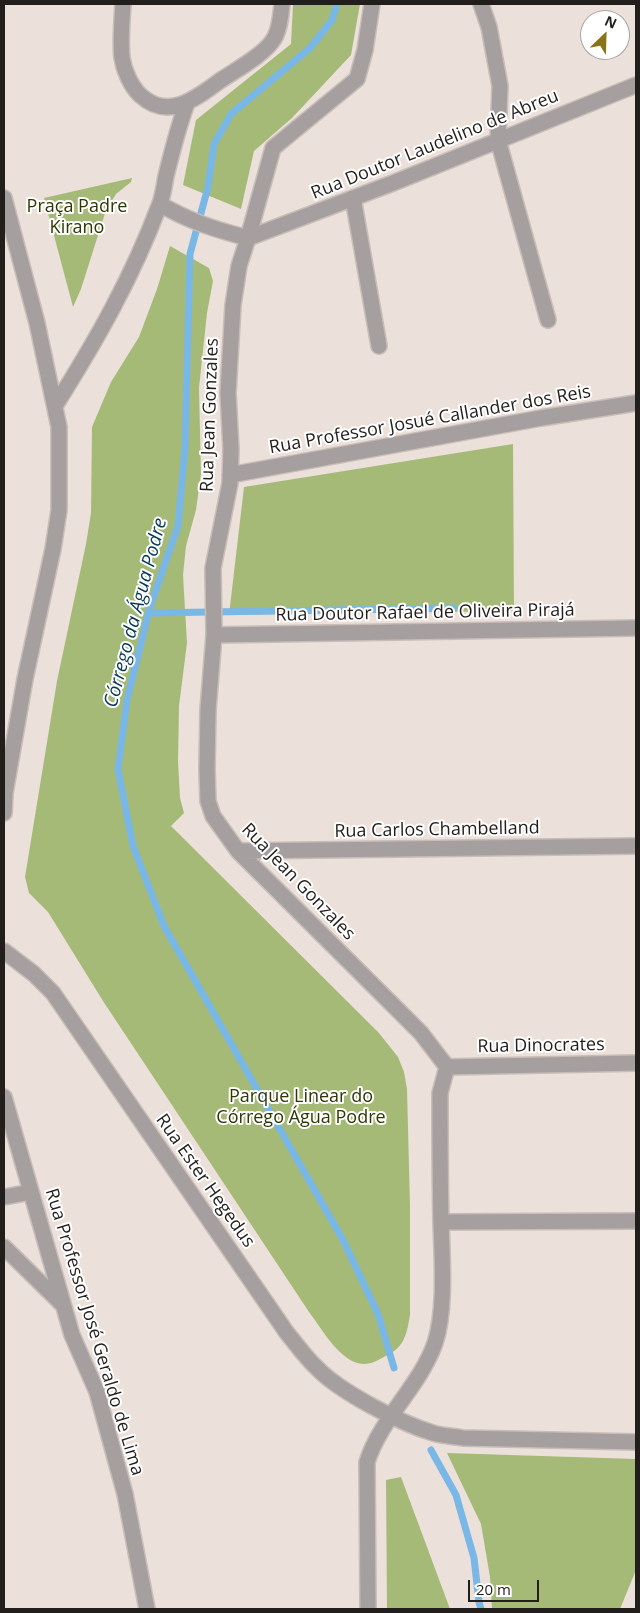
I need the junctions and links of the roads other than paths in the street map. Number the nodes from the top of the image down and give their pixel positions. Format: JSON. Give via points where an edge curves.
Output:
{"nodes":[{"id":1,"x":123,"y":4,"type":"edge"},
{"id":2,"x":282,"y":4,"type":"edge"},
{"id":3,"x":372,"y":4,"type":"edge"},
{"id":4,"x":481,"y":4,"type":"edge"},
{"id":5,"x":636,"y":85,"type":"edge"},
{"id":6,"x":187,"y":103,"type":"junction"},
{"id":7,"x":498,"y":140,"type":"junction"},
{"id":8,"x":4,"y":198,"type":"edge"},
{"id":9,"x":353,"y":198,"type":"junction"},
{"id":10,"x":160,"y":204,"type":"junction"},
{"id":11,"x":248,"y":238,"type":"junction"},
{"id":12,"x":548,"y":320,"type":"dead end"},
{"id":13,"x":379,"y":346,"type":"dead end"},
{"id":14,"x":636,"y":403,"type":"edge"},
{"id":15,"x":56,"y":406,"type":"junction"},
{"id":16,"x":230,"y":475,"type":"junction"},
{"id":17,"x":214,"y":628,"type":"junction"},
{"id":18,"x":636,"y":628,"type":"edge"},
{"id":19,"x":4,"y":813,"type":"edge"},
{"id":20,"x":636,"y":846,"type":"edge"},
{"id":21,"x":238,"y":851,"type":"junction"},
{"id":22,"x":4,"y":951,"type":"edge"},
{"id":23,"x":636,"y":1063,"type":"edge"},
{"id":24,"x":447,"y":1067,"type":"junction"},
{"id":25,"x":4,"y":1097,"type":"edge"},
{"id":26,"x":30,"y":1192,"type":"junction"},
{"id":27,"x":4,"y":1197,"type":"edge"},
{"id":28,"x":636,"y":1221,"type":"edge"},
{"id":29,"x":441,"y":1222,"type":"junction"},
{"id":30,"x":4,"y":1247,"type":"edge"},
{"id":31,"x":64,"y":1306,"type":"junction"},
{"id":32,"x":391,"y":1416,"type":"junction"},
{"id":33,"x":636,"y":1442,"type":"edge"},
{"id":34,"x":147,"y":1609,"type":"edge"},
{"id":35,"x":368,"y":1609,"type":"edge"}],
"edges":[{"from":1,"to":6,"type":"street","via":[[122,58],[132,87],[149,103],[161,108]]},
{"from":2,"to":6,"type":"street","via":[[274,39],[260,53]]},
{"from":3,"to":11,"type":"street","via":[[357,79],[273,148]]},
{"from":4,"to":7,"type":"street","via":[[489,27],[500,86]]},
{"from":5,"to":7,"type":"street","name":"Rua Doutor Laudelino de Abreu"},
{"from":6,"to":10,"type":"street"},
{"from":7,"to":9,"type":"street","name":"Rua Doutor Laudelino de Abreu"},
{"from":7,"to":12,"type":"street"},
{"from":8,"to":15,"type":"street"},
{"from":9,"to":11,"type":"street","name":"Rua Doutor Laudelino de Abreu"},
{"from":9,"to":13,"type":"street"},
{"from":10,"to":11,"type":"street","via":[[178,215]]},
{"from":10,"to":15,"type":"street","via":[[120,297]]},
{"from":11,"to":16,"type":"street","name":"Rua Jean Gonzales","via":[[239,266],[233,305],[228,393]]},
{"from":14,"to":16,"type":"street","name":"Rua Professor Josué Callander dos Reis"},
{"from":15,"to":19,"type":"street","via":[[59,510],[24,679]]},
{"from":16,"to":17,"type":"street","name":"Rua Jean Gonzales","via":[[213,568]]},
{"from":17,"to":18,"type":"street","name":"Rua Doutor Rafael de Oliveira Pirajá"},
{"from":17,"to":21,"type":"street","name":"Rua Jean Gonzales","via":[[208,710],[208,801],[213,816]]},
{"from":20,"to":21,"type":"street","name":"Rua Carlos Chambelland"},
{"from":21,"to":24,"type":"street","name":"Rua Jean Gonzales","via":[[420,1033]]},
{"from":22,"to":32,"type":"street","name":"Rua Ester Hegedus","via":[[53,993],[287,1333],[316,1368],[330,1380]]},
{"from":23,"to":24,"type":"street","name":"Rua Dinocrates"},
{"from":24,"to":29,"type":"street","via":[[440,1093]]},
{"from":25,"to":26,"type":"street","name":"Rua Professor José Geraldo de Lima"},
{"from":26,"to":27,"type":"street"},
{"from":26,"to":31,"type":"street","name":"Rua Professor José Geraldo de Lima"},
{"from":28,"to":29,"type":"street"},
{"from":29,"to":32,"type":"street","via":[[440,1327],[427,1362]]},
{"from":30,"to":31,"type":"street"},
{"from":31,"to":34,"type":"street","name":"Rua Professor José Geraldo de Lima","via":[[72,1335],[97,1392],[125,1494]]},
{"from":32,"to":33,"type":"street","name":"Rua Ester Hegedus","via":[[434,1434],[463,1438]]},
{"from":32,"to":35,"type":"street","via":[[367,1462]]}]}
